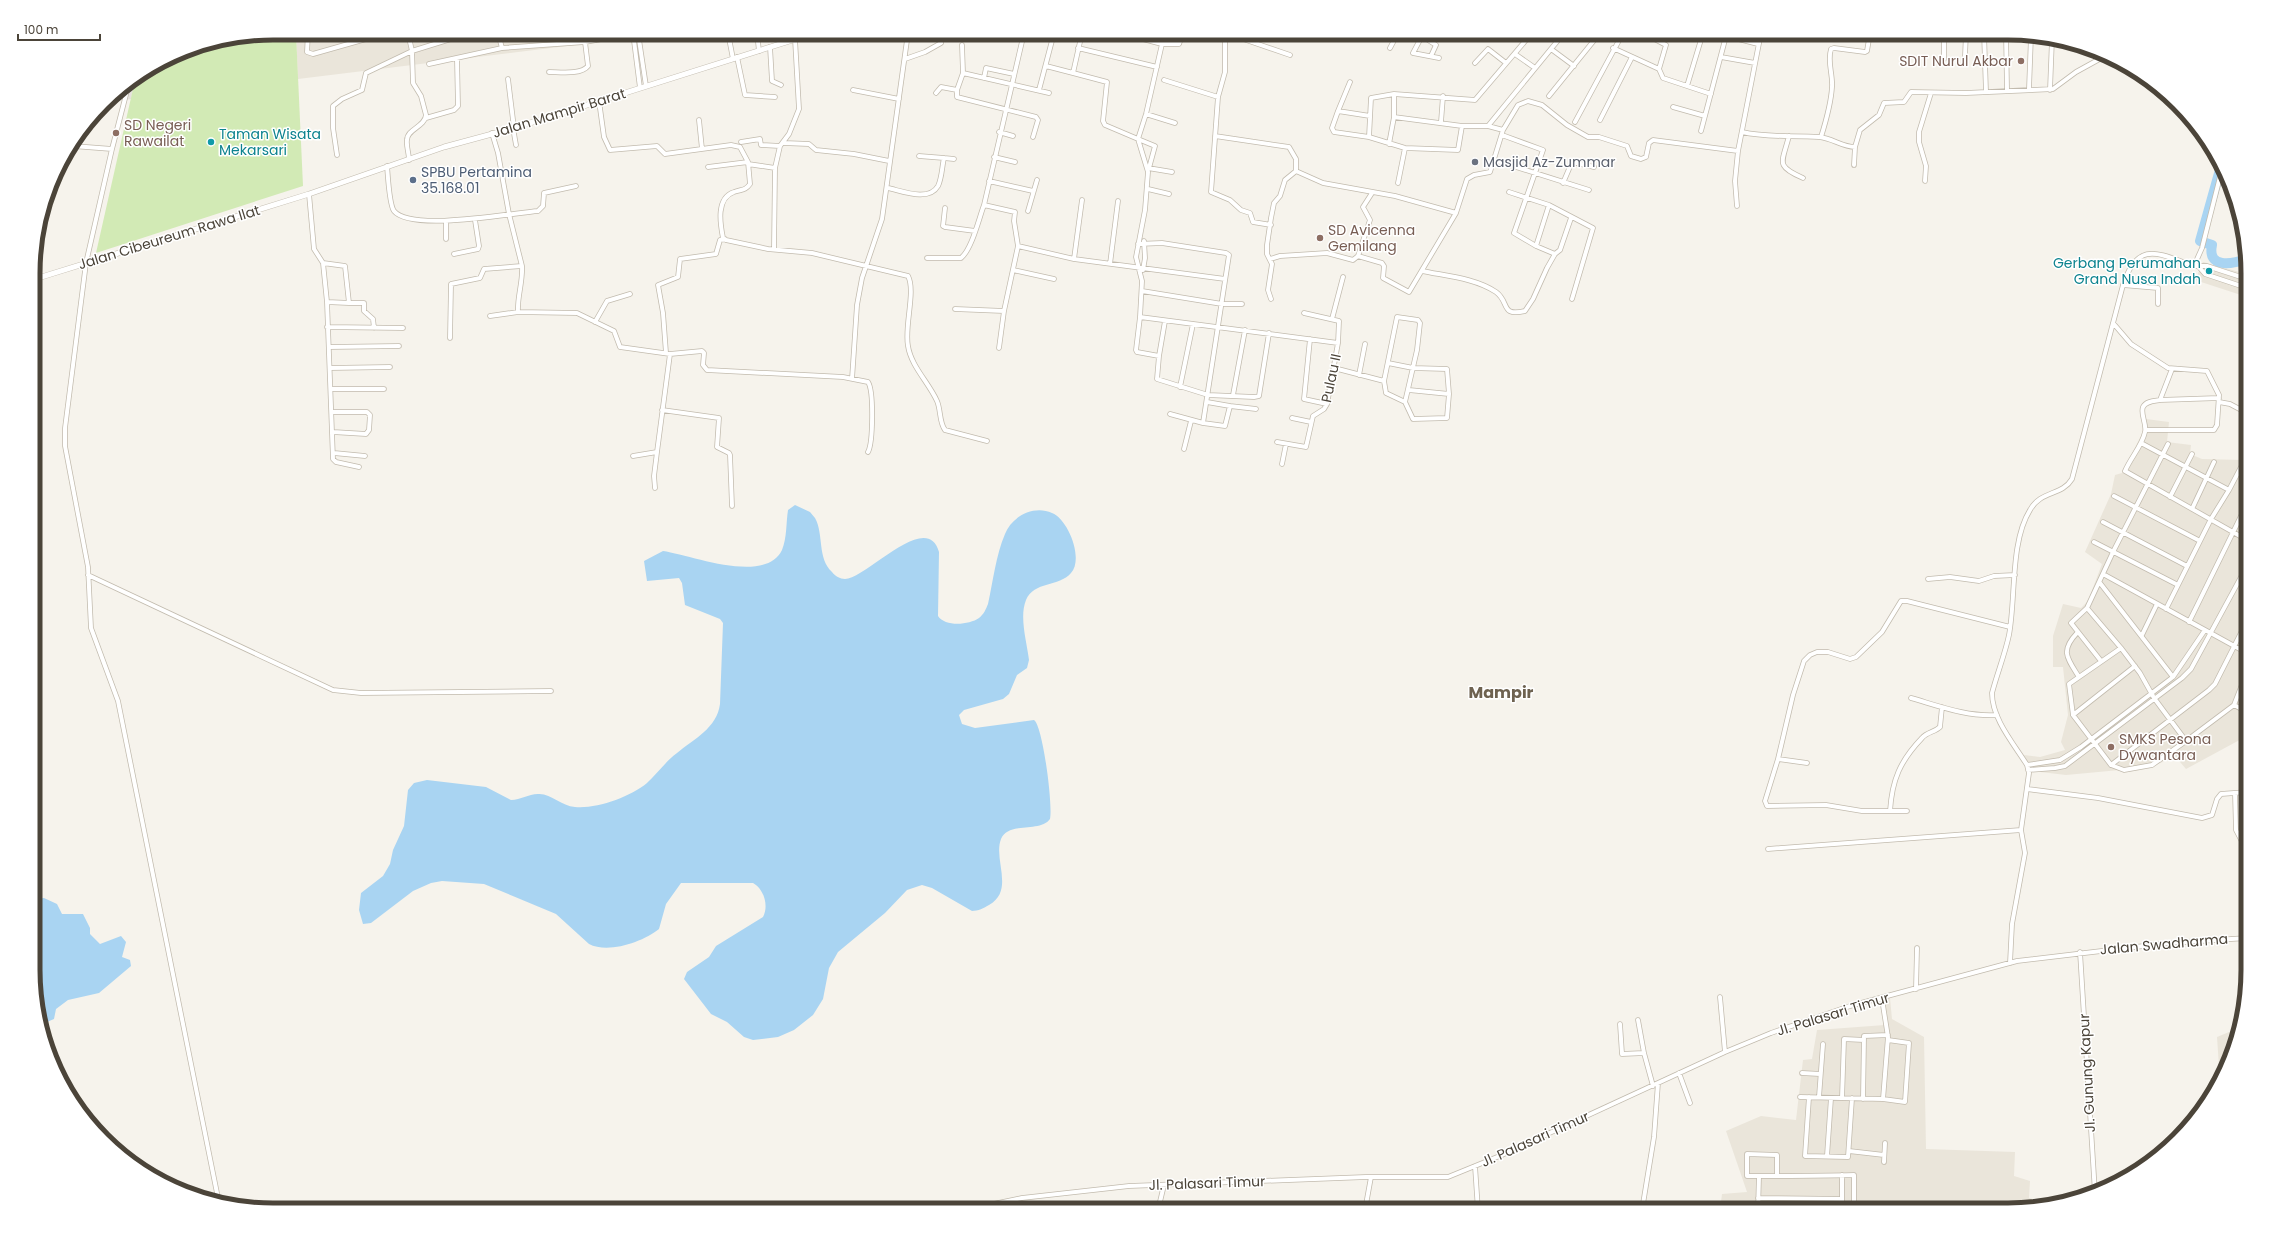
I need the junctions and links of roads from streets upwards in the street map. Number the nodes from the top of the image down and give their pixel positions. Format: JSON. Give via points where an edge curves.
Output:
{"nodes":[{"id":1,"x":308,"y":40,"type":"edge"},
{"id":2,"x":362,"y":40,"type":"edge"},
{"id":3,"x":410,"y":40,"type":"edge"},
{"id":4,"x":447,"y":40,"type":"edge"},
{"id":5,"x":500,"y":40,"type":"edge"},
{"id":6,"x":601,"y":40,"type":"edge"},
{"id":7,"x":635,"y":40,"type":"edge"},
{"id":8,"x":639,"y":40,"type":"edge"},
{"id":9,"x":730,"y":40,"type":"edge"},
{"id":10,"x":758,"y":40,"type":"edge"},
{"id":11,"x":795,"y":40,"type":"joint"},
{"id":12,"x":907,"y":40,"type":"edge"},
{"id":13,"x":1022,"y":40,"type":"edge"},
{"id":14,"x":1052,"y":40,"type":"edge"},
{"id":15,"x":1080,"y":40,"type":"edge"},
{"id":16,"x":1152,"y":40,"type":"edge"},
{"id":17,"x":1180,"y":40,"type":"edge"},
{"id":18,"x":1226,"y":40,"type":"edge"},
{"id":19,"x":1246,"y":40,"type":"edge"},
{"id":20,"x":1394,"y":40,"type":"edge"},
{"id":21,"x":1420,"y":40,"type":"edge"},
{"id":22,"x":1429,"y":40,"type":"edge"},
{"id":23,"x":1526,"y":40,"type":"edge"},
{"id":24,"x":1558,"y":40,"type":"edge"},
{"id":25,"x":1594,"y":40,"type":"edge"},
{"id":26,"x":1618,"y":40,"type":"edge"},
{"id":27,"x":1656,"y":40,"type":"edge"},
{"id":28,"x":1701,"y":40,"type":"edge"},
{"id":29,"x":1725,"y":40,"type":"edge"},
{"id":30,"x":1742,"y":40,"type":"edge"},
{"id":31,"x":1759,"y":40,"type":"edge"},
{"id":32,"x":1869,"y":40,"type":"edge"},
{"id":33,"x":1944,"y":40,"type":"edge"},
{"id":34,"x":1966,"y":40,"type":"edge"},
{"id":35,"x":1985,"y":40,"type":"edge"},
{"id":36,"x":2006,"y":40,"type":"edge"},
{"id":37,"x":2031,"y":41,"type":"edge"},
{"id":38,"x":585,"y":42,"type":"junction"},
{"id":39,"x":941,"y":43,"type":"dead end"},
{"id":40,"x":1162,"y":44,"type":"junction"},
{"id":41,"x":1758,"y":44,"type":"junction"},
{"id":42,"x":2052,"y":44,"type":"edge"},
{"id":43,"x":962,"y":45,"type":"dead end"},
{"id":44,"x":770,"y":47,"type":"junction"},
{"id":45,"x":502,"y":48,"type":"junction"},
{"id":46,"x":1078,"y":48,"type":"junction"},
{"id":47,"x":1390,"y":48,"type":"dead end"},
{"id":48,"x":1613,"y":48,"type":"junction"},
{"id":49,"x":1551,"y":49,"type":"junction"},
{"id":50,"x":412,"y":51,"type":"junction"},
{"id":51,"x":759,"y":51,"type":"junction"},
{"id":52,"x":1515,"y":54,"type":"junction"},
{"id":53,"x":1290,"y":55,"type":"dead end"},
{"id":54,"x":1431,"y":56,"type":"junction"},
{"id":55,"x":1965,"y":56,"type":"dead end"},
{"id":56,"x":1632,"y":57,"type":"junction"},
{"id":57,"x":1721,"y":57,"type":"junction"},
{"id":58,"x":735,"y":58,"type":"junction"},
{"id":59,"x":1439,"y":58,"type":"dead end"},
{"id":60,"x":457,"y":59,"type":"junction"},
{"id":61,"x":1944,"y":59,"type":"dead end"},
{"id":62,"x":2099,"y":59,"type":"edge"},
{"id":63,"x":905,"y":60,"type":"junction"},
{"id":64,"x":1475,"y":63,"type":"dead end"},
{"id":65,"x":1506,"y":63,"type":"junction"},
{"id":66,"x":1755,"y":63,"type":"junction"},
{"id":67,"x":429,"y":64,"type":"dead end"},
{"id":68,"x":1046,"y":66,"type":"junction"},
{"id":69,"x":1574,"y":66,"type":"junction"},
{"id":70,"x":1157,"y":67,"type":"junction"},
{"id":71,"x":1535,"y":68,"type":"junction"},
{"id":72,"x":1659,"y":69,"type":"junction"},
{"id":73,"x":549,"y":72,"type":"dead end"},
{"id":74,"x":963,"y":73,"type":"junction"},
{"id":75,"x":1073,"y":73,"type":"junction"},
{"id":76,"x":1014,"y":74,"type":"junction"},
{"id":77,"x":984,"y":78,"type":"junction"},
{"id":78,"x":508,"y":79,"type":"dead end"},
{"id":79,"x":1164,"y":80,"type":"dead end"},
{"id":80,"x":1350,"y":82,"type":"dead end"},
{"id":81,"x":1012,"y":84,"type":"junction"},
{"id":82,"x":781,"y":85,"type":"dead end"},
{"id":83,"x":646,"y":86,"type":"junction"},
{"id":84,"x":1687,"y":86,"type":"junction"},
{"id":85,"x":640,"y":88,"type":"junction"},
{"id":86,"x":2029,"y":89,"type":"junction"},
{"id":87,"x":853,"y":90,"type":"dead end"},
{"id":88,"x":957,"y":90,"type":"junction"},
{"id":89,"x":1039,"y":90,"type":"junction"},
{"id":90,"x":2007,"y":90,"type":"junction"},
{"id":91,"x":2050,"y":90,"type":"junction"},
{"id":92,"x":127,"y":91,"type":"edge"},
{"id":93,"x":1986,"y":92,"type":"junction"},
{"id":94,"x":936,"y":93,"type":"dead end"},
{"id":95,"x":1049,"y":93,"type":"dead end"},
{"id":96,"x":1931,"y":93,"type":"junction"},
{"id":97,"x":1394,"y":94,"type":"junction"},
{"id":98,"x":1711,"y":94,"type":"junction"},
{"id":99,"x":1443,"y":96,"type":"junction"},
{"id":100,"x":1549,"y":96,"type":"dead end"},
{"id":101,"x":775,"y":97,"type":"dead end"},
{"id":102,"x":1218,"y":97,"type":"junction"},
{"id":103,"x":899,"y":99,"type":"junction"},
{"id":104,"x":599,"y":101,"type":"junction"},
{"id":105,"x":1673,"y":107,"type":"dead end"},
{"id":106,"x":1005,"y":109,"type":"junction"},
{"id":107,"x":1338,"y":111,"type":"junction"},
{"id":108,"x":1146,"y":114,"type":"junction"},
{"id":109,"x":1370,"y":116,"type":"junction"},
{"id":110,"x":1705,"y":116,"type":"junction"},
{"id":111,"x":1394,"y":117,"type":"junction"},
{"id":112,"x":426,"y":118,"type":"junction"},
{"id":113,"x":699,"y":120,"type":"dead end"},
{"id":114,"x":1600,"y":120,"type":"dead end"},
{"id":115,"x":1441,"y":122,"type":"junction"},
{"id":116,"x":1575,"y":122,"type":"dead end"},
{"id":117,"x":1175,"y":124,"type":"dead end"},
{"id":118,"x":1462,"y":126,"type":"junction"},
{"id":119,"x":1488,"y":126,"type":"junction"},
{"id":120,"x":514,"y":128,"type":"junction"},
{"id":121,"x":1503,"y":130,"type":"junction"},
{"id":122,"x":1701,"y":131,"type":"dead end"},
{"id":123,"x":999,"y":132,"type":"junction"},
{"id":124,"x":1742,"y":132,"type":"junction"},
{"id":125,"x":492,"y":133,"type":"junction"},
{"id":126,"x":1502,"y":135,"type":"junction"},
{"id":127,"x":1013,"y":136,"type":"dead end"},
{"id":128,"x":1215,"y":136,"type":"junction"},
{"id":129,"x":1789,"y":136,"type":"junction"},
{"id":130,"x":1033,"y":137,"type":"dead end"},
{"id":131,"x":1369,"y":137,"type":"junction"},
{"id":132,"x":1821,"y":137,"type":"junction"},
{"id":133,"x":1138,"y":139,"type":"junction"},
{"id":134,"x":741,"y":142,"type":"dead end"},
{"id":135,"x":784,"y":143,"type":"junction"},
{"id":136,"x":1389,"y":144,"type":"junction"},
{"id":137,"x":516,"y":145,"type":"dead end"},
{"id":138,"x":77,"y":146,"type":"edge"},
{"id":139,"x":780,"y":146,"type":"junction"},
{"id":140,"x":1855,"y":147,"type":"junction"},
{"id":141,"x":1405,"y":148,"type":"junction"},
{"id":142,"x":112,"y":149,"type":"junction"},
{"id":143,"x":702,"y":149,"type":"junction"},
{"id":144,"x":1738,"y":151,"type":"junction"},
{"id":145,"x":337,"y":155,"type":"dead end"},
{"id":146,"x":919,"y":156,"type":"dead end"},
{"id":147,"x":994,"y":157,"type":"junction"},
{"id":148,"x":944,"y":158,"type":"junction"},
{"id":149,"x":954,"y":159,"type":"dead end"},
{"id":150,"x":409,"y":160,"type":"junction"},
{"id":151,"x":1494,"y":160,"type":"junction"},
{"id":152,"x":889,"y":161,"type":"junction"},
{"id":153,"x":1015,"y":162,"type":"dead end"},
{"id":154,"x":748,"y":163,"type":"junction"},
{"id":155,"x":1854,"y":165,"type":"dead end"},
{"id":156,"x":387,"y":166,"type":"junction"},
{"id":157,"x":708,"y":166,"type":"dead end"},
{"id":158,"x":1594,"y":167,"type":"dead end"},
{"id":159,"x":775,"y":168,"type":"junction"},
{"id":160,"x":1149,"y":168,"type":"junction"},
{"id":161,"x":1296,"y":171,"type":"junction"},
{"id":162,"x":1172,"y":172,"type":"dead end"},
{"id":163,"x":1536,"y":175,"type":"junction"},
{"id":164,"x":2220,"y":177,"type":"edge"},
{"id":165,"x":1803,"y":178,"type":"dead end"},
{"id":166,"x":1037,"y":180,"type":"dead end"},
{"id":167,"x":989,"y":181,"type":"junction"},
{"id":168,"x":1925,"y":181,"type":"dead end"},
{"id":169,"x":1398,"y":183,"type":"dead end"},
{"id":170,"x":1563,"y":183,"type":"junction"},
{"id":171,"x":576,"y":186,"type":"dead end"},
{"id":172,"x":888,"y":188,"type":"junction"},
{"id":173,"x":1148,"y":189,"type":"junction"},
{"id":174,"x":1589,"y":190,"type":"dead end"},
{"id":175,"x":1033,"y":191,"type":"junction"},
{"id":176,"x":1509,"y":192,"type":"dead end"},
{"id":177,"x":1372,"y":193,"type":"junction"},
{"id":178,"x":309,"y":194,"type":"junction"},
{"id":179,"x":1169,"y":194,"type":"dead end"},
{"id":180,"x":303,"y":196,"type":"joint"},
{"id":181,"x":1527,"y":198,"type":"junction"},
{"id":182,"x":1082,"y":200,"type":"dead end"},
{"id":183,"x":1118,"y":201,"type":"dead end"},
{"id":184,"x":984,"y":205,"type":"junction"},
{"id":185,"x":1549,"y":205,"type":"junction"},
{"id":186,"x":1737,"y":206,"type":"dead end"},
{"id":187,"x":945,"y":208,"type":"dead end"},
{"id":188,"x":1028,"y":211,"type":"dead end"},
{"id":189,"x":1456,"y":212,"type":"junction"},
{"id":190,"x":508,"y":214,"type":"junction"},
{"id":191,"x":1571,"y":218,"type":"junction"},
{"id":192,"x":475,"y":220,"type":"junction"},
{"id":193,"x":446,"y":221,"type":"junction"},
{"id":194,"x":1271,"y":225,"type":"junction"},
{"id":195,"x":975,"y":231,"type":"junction"},
{"id":196,"x":1141,"y":238,"type":"junction"},
{"id":197,"x":446,"y":239,"type":"dead end"},
{"id":198,"x":725,"y":239,"type":"junction"},
{"id":199,"x":1138,"y":244,"type":"junction"},
{"id":200,"x":1145,"y":244,"type":"junction"},
{"id":201,"x":1018,"y":246,"type":"junction"},
{"id":202,"x":1536,"y":246,"type":"junction"},
{"id":203,"x":774,"y":249,"type":"junction"},
{"id":204,"x":454,"y":254,"type":"dead end"},
{"id":205,"x":1555,"y":254,"type":"junction"},
{"id":206,"x":1358,"y":256,"type":"junction"},
{"id":207,"x":927,"y":258,"type":"dead end"},
{"id":208,"x":1074,"y":259,"type":"junction"},
{"id":209,"x":1270,"y":259,"type":"junction"},
{"id":210,"x":323,"y":263,"type":"junction"},
{"id":211,"x":1110,"y":264,"type":"junction"},
{"id":212,"x":86,"y":266,"type":"junction"},
{"id":213,"x":522,"y":266,"type":"junction"},
{"id":214,"x":865,"y":266,"type":"junction"},
{"id":215,"x":2197,"y":267,"type":"junction"},
{"id":216,"x":1138,"y":268,"type":"junction"},
{"id":217,"x":1143,"y":269,"type":"junction"},
{"id":218,"x":1013,"y":270,"type":"junction"},
{"id":219,"x":1422,"y":271,"type":"junction"},
{"id":220,"x":1141,"y":274,"type":"junction"},
{"id":221,"x":1343,"y":277,"type":"dead end"},
{"id":222,"x":2241,"y":277,"type":"edge"},
{"id":223,"x":40,"y":278,"type":"edge"},
{"id":224,"x":1054,"y":279,"type":"dead end"},
{"id":225,"x":1225,"y":279,"type":"junction"},
{"id":226,"x":2123,"y":285,"type":"junction"},
{"id":227,"x":2241,"y":286,"type":"edge"},
{"id":228,"x":1142,"y":291,"type":"junction"},
{"id":229,"x":630,"y":294,"type":"dead end"},
{"id":230,"x":1271,"y":299,"type":"dead end"},
{"id":231,"x":1572,"y":299,"type":"dead end"},
{"id":232,"x":327,"y":302,"type":"junction"},
{"id":233,"x":349,"y":302,"type":"junction"},
{"id":234,"x":1222,"y":304,"type":"junction"},
{"id":235,"x":1242,"y":304,"type":"dead end"},
{"id":236,"x":2158,"y":304,"type":"dead end"},
{"id":237,"x":955,"y":309,"type":"dead end"},
{"id":238,"x":1004,"y":311,"type":"junction"},
{"id":239,"x":518,"y":312,"type":"junction"},
{"id":240,"x":1304,"y":313,"type":"dead end"},
{"id":241,"x":490,"y":316,"type":"dead end"},
{"id":242,"x":1140,"y":317,"type":"junction"},
{"id":243,"x":1332,"y":319,"type":"junction"},
{"id":244,"x":1165,"y":321,"type":"junction"},
{"id":245,"x":595,"y":322,"type":"junction"},
{"id":246,"x":2113,"y":323,"type":"junction"},
{"id":247,"x":1193,"y":324,"type":"junction"},
{"id":248,"x":328,"y":327,"type":"junction"},
{"id":249,"x":1219,"y":327,"type":"junction"},
{"id":250,"x":374,"y":328,"type":"junction"},
{"id":251,"x":403,"y":328,"type":"dead end"},
{"id":252,"x":1245,"y":330,"type":"junction"},
{"id":253,"x":1269,"y":333,"type":"junction"},
{"id":254,"x":450,"y":338,"type":"dead end"},
{"id":255,"x":1310,"y":339,"type":"junction"},
{"id":256,"x":1338,"y":343,"type":"junction"},
{"id":257,"x":1365,"y":344,"type":"dead end"},
{"id":258,"x":399,"y":346,"type":"dead end"},
{"id":259,"x":329,"y":347,"type":"junction"},
{"id":260,"x":999,"y":348,"type":"dead end"},
{"id":261,"x":668,"y":354,"type":"junction"},
{"id":262,"x":1159,"y":356,"type":"junction"},
{"id":263,"x":1388,"y":363,"type":"junction"},
{"id":264,"x":390,"y":367,"type":"dead end"},
{"id":265,"x":330,"y":368,"type":"junction"},
{"id":266,"x":1334,"y":368,"type":"junction"},
{"id":267,"x":1413,"y":368,"type":"junction"},
{"id":268,"x":2172,"y":369,"type":"junction"},
{"id":269,"x":1359,"y":375,"type":"junction"},
{"id":270,"x":852,"y":379,"type":"junction"},
{"id":271,"x":1384,"y":381,"type":"junction"},
{"id":272,"x":1180,"y":387,"type":"junction"},
{"id":273,"x":331,"y":389,"type":"junction"},
{"id":274,"x":384,"y":389,"type":"dead end"},
{"id":275,"x":1409,"y":390,"type":"junction"},
{"id":276,"x":1449,"y":394,"type":"junction"},
{"id":277,"x":1208,"y":395,"type":"junction"},
{"id":278,"x":1233,"y":395,"type":"junction"},
{"id":279,"x":2160,"y":400,"type":"junction"},
{"id":280,"x":2219,"y":400,"type":"junction"},
{"id":281,"x":1207,"y":402,"type":"junction"},
{"id":282,"x":1405,"y":402,"type":"junction"},
{"id":283,"x":1327,"y":404,"type":"junction"},
{"id":284,"x":1230,"y":406,"type":"junction"},
{"id":285,"x":1256,"y":409,"type":"dead end"},
{"id":286,"x":662,"y":410,"type":"junction"},
{"id":287,"x":2241,"y":410,"type":"edge"},
{"id":288,"x":332,"y":412,"type":"junction"},
{"id":289,"x":1170,"y":414,"type":"dead end"},
{"id":290,"x":1292,"y":418,"type":"dead end"},
{"id":291,"x":1191,"y":421,"type":"junction"},
{"id":292,"x":1311,"y":422,"type":"junction"},
{"id":293,"x":1202,"y":423,"type":"junction"},
{"id":294,"x":2146,"y":430,"type":"junction"},
{"id":295,"x":333,"y":432,"type":"junction"},
{"id":296,"x":987,"y":442,"type":"dead end"},
{"id":297,"x":1277,"y":442,"type":"dead end"},
{"id":298,"x":2141,"y":443,"type":"junction"},
{"id":299,"x":1286,"y":444,"type":"junction"},
{"id":300,"x":2168,"y":444,"type":"dead end"},
{"id":301,"x":1184,"y":448,"type":"dead end"},
{"id":302,"x":657,"y":452,"type":"junction"},
{"id":303,"x":868,"y":452,"type":"dead end"},
{"id":304,"x":334,"y":453,"type":"junction"},
{"id":305,"x":2163,"y":454,"type":"junction"},
{"id":306,"x":2192,"y":454,"type":"dead end"},
{"id":307,"x":366,"y":456,"type":"dead end"},
{"id":308,"x":633,"y":456,"type":"dead end"},
{"id":309,"x":2214,"y":462,"type":"dead end"},
{"id":310,"x":1282,"y":464,"type":"dead end"},
{"id":311,"x":2185,"y":466,"type":"junction"},
{"id":312,"x":359,"y":467,"type":"dead end"},
{"id":313,"x":2241,"y":467,"type":"dead end"},
{"id":314,"x":2207,"y":478,"type":"junction"},
{"id":315,"x":2147,"y":485,"type":"junction"},
{"id":316,"x":655,"y":488,"type":"dead end"},
{"id":317,"x":2229,"y":490,"type":"junction"},
{"id":318,"x":2114,"y":496,"type":"dead end"},
{"id":319,"x":2170,"y":497,"type":"junction"},
{"id":320,"x":732,"y":506,"type":"dead end"},
{"id":321,"x":2136,"y":507,"type":"junction"},
{"id":322,"x":2192,"y":509,"type":"junction"},
{"id":323,"x":2241,"y":516,"type":"edge"},
{"id":324,"x":2211,"y":519,"type":"junction"},
{"id":325,"x":2103,"y":522,"type":"dead end"},
{"id":326,"x":2122,"y":532,"type":"junction"},
{"id":327,"x":2233,"y":532,"type":"junction"},
{"id":328,"x":2241,"y":536,"type":"edge"},
{"id":329,"x":2200,"y":541,"type":"junction"},
{"id":330,"x":2094,"y":542,"type":"dead end"},
{"id":331,"x":2113,"y":552,"type":"junction"},
{"id":332,"x":2188,"y":566,"type":"junction"},
{"id":333,"x":2103,"y":574,"type":"junction"},
{"id":334,"x":88,"y":575,"type":"junction"},
{"id":335,"x":2015,"y":575,"type":"junction"},
{"id":336,"x":1928,"y":579,"type":"dead end"},
{"id":337,"x":2241,"y":579,"type":"edge"},
{"id":338,"x":2100,"y":583,"type":"junction"},
{"id":339,"x":2178,"y":585,"type":"junction"},
{"id":340,"x":2157,"y":604,"type":"junction"},
{"id":341,"x":2087,"y":608,"type":"junction"},
{"id":342,"x":2166,"y":609,"type":"junction"},
{"id":343,"x":2189,"y":622,"type":"junction"},
{"id":344,"x":2010,"y":627,"type":"junction"},
{"id":345,"x":2205,"y":630,"type":"junction"},
{"id":346,"x":2077,"y":633,"type":"junction"},
{"id":347,"x":2241,"y":633,"type":"edge"},
{"id":348,"x":2210,"y":634,"type":"junction"},
{"id":349,"x":2142,"y":635,"type":"junction"},
{"id":350,"x":2234,"y":646,"type":"junction"},
{"id":351,"x":2121,"y":648,"type":"junction"},
{"id":352,"x":2241,"y":650,"type":"edge"},
{"id":353,"x":2101,"y":661,"type":"junction"},
{"id":354,"x":2135,"y":666,"type":"junction"},
{"id":355,"x":2079,"y":677,"type":"junction"},
{"id":356,"x":2173,"y":677,"type":"junction"},
{"id":357,"x":2241,"y":685,"type":"edge"},
{"id":358,"x":551,"y":691,"type":"dead end"},
{"id":359,"x":2152,"y":692,"type":"junction"},
{"id":360,"x":1911,"y":698,"type":"dead end"},
{"id":361,"x":2154,"y":698,"type":"junction"},
{"id":362,"x":2234,"y":705,"type":"junction"},
{"id":363,"x":1942,"y":708,"type":"junction"},
{"id":364,"x":2241,"y":708,"type":"edge"},
{"id":365,"x":1997,"y":715,"type":"junction"},
{"id":366,"x":2073,"y":715,"type":"junction"},
{"id":367,"x":2171,"y":721,"type":"junction"},
{"id":368,"x":2091,"y":739,"type":"junction"},
{"id":369,"x":2186,"y":741,"type":"junction"},
{"id":370,"x":2096,"y":744,"type":"junction"},
{"id":371,"x":1778,"y":759,"type":"junction"},
{"id":372,"x":1806,"y":763,"type":"dead end"},
{"id":373,"x":2111,"y":765,"type":"junction"},
{"id":374,"x":2028,"y":767,"type":"junction"},
{"id":375,"x":2027,"y":789,"type":"junction"},
{"id":376,"x":2235,"y":793,"type":"junction"},
{"id":377,"x":2241,"y":793,"type":"edge"},
{"id":378,"x":1890,"y":811,"type":"junction"},
{"id":379,"x":1907,"y":811,"type":"dead end"},
{"id":380,"x":2021,"y":830,"type":"junction"},
{"id":381,"x":2241,"y":839,"type":"edge"},
{"id":382,"x":1768,"y":849,"type":"dead end"},
{"id":383,"x":2241,"y":938,"type":"edge"},
{"id":384,"x":1917,"y":948,"type":"dead end"},
{"id":385,"x":2080,"y":952,"type":"junction"},
{"id":386,"x":2010,"y":963,"type":"junction"},
{"id":387,"x":1916,"y":989,"type":"junction"},
{"id":388,"x":1720,"y":996,"type":"dead end"},
{"id":389,"x":1882,"y":999,"type":"junction"},
{"id":390,"x":1638,"y":1020,"type":"dead end"},
{"id":391,"x":1620,"y":1024,"type":"dead end"},
{"id":392,"x":1888,"y":1034,"type":"junction"},
{"id":393,"x":1864,"y":1040,"type":"junction"},
{"id":394,"x":1888,"y":1040,"type":"junction"},
{"id":395,"x":1822,"y":1044,"type":"dead end"},
{"id":396,"x":1725,"y":1052,"type":"junction"},
{"id":397,"x":1644,"y":1053,"type":"junction"},
{"id":398,"x":1679,"y":1073,"type":"junction"},
{"id":399,"x":1802,"y":1073,"type":"dead end"},
{"id":400,"x":1820,"y":1074,"type":"junction"},
{"id":401,"x":1656,"y":1085,"type":"junction"},
{"id":402,"x":1800,"y":1097,"type":"dead end"},
{"id":403,"x":1810,"y":1097,"type":"junction"},
{"id":404,"x":1819,"y":1097,"type":"junction"},
{"id":405,"x":1831,"y":1098,"type":"junction"},
{"id":406,"x":1842,"y":1098,"type":"junction"},
{"id":407,"x":1852,"y":1098,"type":"junction"},
{"id":408,"x":1863,"y":1099,"type":"junction"},
{"id":409,"x":1883,"y":1099,"type":"junction"},
{"id":410,"x":1690,"y":1103,"type":"dead end"},
{"id":411,"x":1885,"y":1143,"type":"dead end"},
{"id":412,"x":1849,"y":1151,"type":"junction"},
{"id":413,"x":1884,"y":1155,"type":"junction"},
{"id":414,"x":1827,"y":1156,"type":"junction"},
{"id":415,"x":1884,"y":1162,"type":"dead end"},
{"id":416,"x":1475,"y":1166,"type":"junction"},
{"id":417,"x":1842,"y":1175,"type":"junction"},
{"id":418,"x":1759,"y":1176,"type":"junction"},
{"id":419,"x":1777,"y":1176,"type":"junction"},
{"id":420,"x":1371,"y":1177,"type":"junction"},
{"id":421,"x":1164,"y":1185,"type":"junction"},
{"id":422,"x":2096,"y":1186,"type":"edge"},
{"id":423,"x":218,"y":1197,"type":"edge"},
{"id":424,"x":1758,"y":1198,"type":"junction"},
{"id":425,"x":1842,"y":1199,"type":"junction"},
{"id":426,"x":998,"y":1203,"type":"edge"},
{"id":427,"x":1160,"y":1203,"type":"edge"},
{"id":428,"x":1366,"y":1203,"type":"edge"},
{"id":429,"x":1478,"y":1203,"type":"edge"},
{"id":430,"x":1643,"y":1203,"type":"edge"},
{"id":431,"x":1758,"y":1203,"type":"edge"},
{"id":432,"x":1842,"y":1203,"type":"edge"},
{"id":433,"x":1854,"y":1203,"type":"edge"}],
"edges":[{"from":1,"to":2,"type":"street","via":[[307,52],[311,54]]},
{"from":3,"to":50,"type":"street"},
{"from":4,"to":50,"type":"street"},
{"from":5,"to":45,"type":"street"},
{"from":6,"to":38,"type":"street"},
{"from":7,"to":85,"type":"street"},
{"from":8,"to":83,"type":"street"},
{"from":9,"to":58,"type":"street"},
{"from":10,"to":51,"type":"street"},
{"from":11,"to":44,"type":"street","name":"Jalan Mampir Barat"},
{"from":11,"to":135,"type":"street","via":[[798,109]]},
{"from":12,"to":63,"type":"street"},
{"from":13,"to":76,"type":"street"},
{"from":14,"to":68,"type":"street"},
{"from":15,"to":46,"type":"street"},
{"from":16,"to":40,"type":"street"},
{"from":17,"to":40,"type":"street","via":[[1179,44]]},
{"from":18,"to":102,"type":"street","via":[[1225,72]]},
{"from":19,"to":53,"type":"street"},
{"from":20,"to":47,"type":"street"},
{"from":21,"to":54,"type":"street","via":[[1413,53]]},
{"from":22,"to":54,"type":"street","via":[[1436,44]]},
{"from":23,"to":52,"type":"street"},
{"from":24,"to":49,"type":"street"},
{"from":25,"to":69,"type":"street"},
{"from":26,"to":48,"type":"street"},
{"from":27,"to":72,"type":"street","via":[[1666,45]]},
{"from":28,"to":84,"type":"street"},
{"from":29,"to":57,"type":"street"},
{"from":30,"to":41,"type":"street"},
{"from":31,"to":41,"type":"street"},
{"from":32,"to":132,"type":"street","via":[[1867,51],[1864,52],[1830,49],[1832,87]]},
{"from":33,"to":61,"type":"street"},
{"from":34,"to":55,"type":"street"},
{"from":35,"to":93,"type":"street"},
{"from":36,"to":90,"type":"street"},
{"from":37,"to":86,"type":"street"},
{"from":38,"to":45,"type":"street"},
{"from":38,"to":73,"type":"street","via":[[588,66],[586,68],[571,72]]},
{"from":39,"to":63,"type":"street"},
{"from":40,"to":70,"type":"street"},
{"from":41,"to":66,"type":"street"},
{"from":42,"to":91,"type":"street"},
{"from":43,"to":74,"type":"street"},
{"from":44,"to":51,"type":"street","name":"Jalan Mampir Barat"},
{"from":44,"to":82,"type":"street","via":[[772,81]]},
{"from":45,"to":60,"type":"street"},
{"from":46,"to":70,"type":"street"},
{"from":46,"to":75,"type":"street"},
{"from":48,"to":56,"type":"street"},
{"from":48,"to":116,"type":"street"},
{"from":49,"to":69,"type":"street"},
{"from":49,"to":71,"type":"street"},
{"from":50,"to":112,"type":"street","via":[[413,83],[421,96]]},
{"from":50,"to":145,"type":"street","via":[[369,71],[365,76],[362,90],[332,106]]},
{"from":51,"to":58,"type":"street","name":"Jalan Mampir Barat"},
{"from":52,"to":65,"type":"street"},
{"from":52,"to":71,"type":"street"},
{"from":54,"to":59,"type":"street"},
{"from":56,"to":72,"type":"street"},
{"from":56,"to":114,"type":"street"},
{"from":57,"to":66,"type":"street"},
{"from":57,"to":98,"type":"street"},
{"from":58,"to":83,"type":"street","name":"Jalan Mampir Barat"},
{"from":58,"to":101,"type":"street","via":[[745,95]]},
{"from":60,"to":67,"type":"street"},
{"from":60,"to":112,"type":"street","via":[[458,106],[454,110]]},
{"from":62,"to":91,"type":"street"},
{"from":63,"to":103,"type":"street"},
{"from":64,"to":65,"type":"street","via":[[1488,49]]},
{"from":65,"to":99,"type":"street","via":[[1475,100]]},
{"from":66,"to":124,"type":"street"},
{"from":68,"to":75,"type":"street"},
{"from":68,"to":89,"type":"street"},
{"from":69,"to":100,"type":"street"},
{"from":70,"to":108,"type":"street"},
{"from":71,"to":119,"type":"street"},
{"from":72,"to":84,"type":"street","via":[[1662,78]]},
{"from":74,"to":77,"type":"street"},
{"from":74,"to":88,"type":"street"},
{"from":75,"to":133,"type":"street","via":[[1107,82],[1103,118],[1105,125]]},
{"from":76,"to":77,"type":"street","via":[[986,68]]},
{"from":76,"to":81,"type":"street"},
{"from":77,"to":81,"type":"street"},
{"from":78,"to":120,"type":"street"},
{"from":79,"to":102,"type":"street"},
{"from":80,"to":107,"type":"street"},
{"from":81,"to":89,"type":"street"},
{"from":81,"to":106,"type":"street"},
{"from":83,"to":85,"type":"street","name":"Jalan Mampir Barat"},
{"from":84,"to":98,"type":"street"},
{"from":85,"to":104,"type":"street","name":"Jalan Mampir Barat"},
{"from":86,"to":90,"type":"street"},
{"from":86,"to":91,"type":"street"},
{"from":87,"to":103,"type":"street"},
{"from":88,"to":94,"type":"street","via":[[941,87]]},
{"from":88,"to":106,"type":"street","via":[[957,97]]},
{"from":89,"to":95,"type":"street"},
{"from":90,"to":93,"type":"street"},
{"from":92,"to":142,"type":"street"},
{"from":93,"to":96,"type":"street"},
{"from":96,"to":140,"type":"street","via":[[1911,92],[1904,102],[1886,102],[1879,115],[1860,130]]},
{"from":96,"to":168,"type":"street","via":[[1919,132],[1919,142],[1926,166]]},
{"from":97,"to":99,"type":"street"},
{"from":97,"to":109,"type":"street","via":[[1370,99]]},
{"from":97,"to":111,"type":"street"},
{"from":98,"to":110,"type":"street"},
{"from":99,"to":115,"type":"street"},
{"from":102,"to":128,"type":"street"},
{"from":103,"to":152,"type":"street"},
{"from":104,"to":120,"type":"street","name":"Jalan Mampir Barat"},
{"from":104,"to":143,"type":"street","via":[[604,137],[610,150],[657,146],[665,154]]},
{"from":105,"to":110,"type":"street"},
{"from":106,"to":123,"type":"street"},
{"from":106,"to":130,"type":"street","via":[[1037,117]]},
{"from":107,"to":109,"type":"street"},
{"from":107,"to":131,"type":"street","via":[[1332,128],[1334,132]]},
{"from":108,"to":117,"type":"street"},
{"from":108,"to":133,"type":"street"},
{"from":109,"to":131,"type":"street"},
{"from":110,"to":122,"type":"street"},
{"from":111,"to":115,"type":"street"},
{"from":111,"to":136,"type":"street"},
{"from":112,"to":150,"type":"street","via":[[408,134],[406,141]]},
{"from":113,"to":143,"type":"street"},
{"from":115,"to":118,"type":"street"},
{"from":118,"to":119,"type":"street"},
{"from":118,"to":141,"type":"street","via":[[1458,150]]},
{"from":119,"to":121,"type":"street"},
{"from":120,"to":125,"type":"street","name":"Jalan Mampir Barat"},
{"from":120,"to":137,"type":"street"},
{"from":121,"to":126,"type":"street"},
{"from":121,"to":144,"type":"street","via":[[1518,105],[1528,101],[1542,105],[1588,137],[1599,137],[1626,146],[1631,156],[1641,159],[1646,157],[1649,143],[1653,140]]},
{"from":123,"to":127,"type":"street"},
{"from":123,"to":147,"type":"street"},
{"from":124,"to":129,"type":"street","via":[[1759,136]]},
{"from":124,"to":144,"type":"street"},
{"from":125,"to":150,"type":"street","name":"Jalan Mampir Barat"},
{"from":125,"to":190,"type":"street","via":[[498,153]]},
{"from":126,"to":151,"type":"street"},
{"from":126,"to":163,"type":"street","via":[[1544,150]]},
{"from":128,"to":161,"type":"street","via":[[1289,147],[1296,159]]},
{"from":128,"to":194,"type":"street","via":[[1211,192],[1250,213],[1253,222]]},
{"from":129,"to":132,"type":"street"},
{"from":129,"to":165,"type":"street","via":[[1782,160],[1783,166],[1787,171]]},
{"from":131,"to":136,"type":"street"},
{"from":132,"to":140,"type":"street","via":[[1845,147]]},
{"from":133,"to":160,"type":"street"},
{"from":133,"to":160,"type":"street","via":[[1155,146]]},
{"from":134,"to":139,"type":"street","via":[[760,139],[761,145]]},
{"from":135,"to":139,"type":"street"},
{"from":135,"to":152,"type":"street","via":[[809,144],[816,150]]},
{"from":136,"to":141,"type":"street"},
{"from":138,"to":142,"type":"street"},
{"from":139,"to":159,"type":"street"},
{"from":140,"to":155,"type":"street"},
{"from":141,"to":169,"type":"street"},
{"from":142,"to":212,"type":"street"},
{"from":143,"to":154,"type":"street","via":[[737,146]]},
{"from":144,"to":186,"type":"street","via":[[1735,181]]},
{"from":146,"to":148,"type":"street"},
{"from":147,"to":153,"type":"street"},
{"from":147,"to":167,"type":"street"},
{"from":148,"to":149,"type":"street"},
{"from":148,"to":172,"type":"street","via":[[939,185],[928,194]]},
{"from":150,"to":156,"type":"street","name":"Jalan Mampir Barat"},
{"from":151,"to":163,"type":"street"},
{"from":151,"to":189,"type":"street","via":[[1490,172],[1467,179]]},
{"from":152,"to":172,"type":"street"},
{"from":154,"to":157,"type":"street"},
{"from":154,"to":159,"type":"street"},
{"from":154,"to":198,"type":"street","via":[[750,184],[743,191],[733,192],[722,204],[720,224]]},
{"from":156,"to":178,"type":"street","name":"Jalan Mampir Barat"},
{"from":156,"to":193,"type":"street","via":[[392,208],[395,213],[408,218]]},
{"from":158,"to":170,"type":"street","via":[[1572,162]]},
{"from":159,"to":203,"type":"street"},
{"from":160,"to":162,"type":"street"},
{"from":160,"to":173,"type":"street"},
{"from":161,"to":177,"type":"street","via":[[1323,183]]},
{"from":161,"to":194,"type":"street","via":[[1284,180],[1280,196],[1274,203]]},
{"from":163,"to":170,"type":"street"},
{"from":163,"to":181,"type":"street"},
{"from":164,"to":215,"type":"street"},
{"from":166,"to":175,"type":"street"},
{"from":167,"to":175,"type":"street"},
{"from":167,"to":184,"type":"street"},
{"from":170,"to":174,"type":"street"},
{"from":171,"to":190,"type":"street","via":[[544,193],[543,206],[538,211]]},
{"from":172,"to":214,"type":"street","via":[[882,219]]},
{"from":173,"to":179,"type":"street"},
{"from":173,"to":196,"type":"street"},
{"from":175,"to":188,"type":"street"},
{"from":176,"to":181,"type":"street"},
{"from":177,"to":189,"type":"street","via":[[1395,196]]},
{"from":177,"to":206,"type":"street","via":[[1363,207],[1370,220]]},
{"from":178,"to":180,"type":"street","name":"Jalan Mampir Barat"},
{"from":178,"to":210,"type":"street","via":[[314,249]]},
{"from":180,"to":212,"type":"street","name":"Jalan Cibeureum Rawa Ilat"},
{"from":181,"to":185,"type":"street"},
{"from":181,"to":202,"type":"street","via":[[1514,233]]},
{"from":182,"to":208,"type":"street"},
{"from":183,"to":211,"type":"street"},
{"from":184,"to":195,"type":"street"},
{"from":184,"to":201,"type":"street","via":[[1015,212]]},
{"from":185,"to":191,"type":"street"},
{"from":185,"to":202,"type":"street"},
{"from":187,"to":195,"type":"street","via":[[943,226]]},
{"from":189,"to":219,"type":"street"},
{"from":190,"to":192,"type":"street"},
{"from":190,"to":213,"type":"street"},
{"from":191,"to":205,"type":"street","via":[[1560,250]]},
{"from":191,"to":231,"type":"street","via":[[1594,230]]},
{"from":192,"to":193,"type":"street"},
{"from":192,"to":204,"type":"street","via":[[478,249]]},
{"from":193,"to":197,"type":"street"},
{"from":194,"to":209,"type":"street","via":[[1267,245]]},
{"from":195,"to":207,"type":"street","via":[[961,258]]},
{"from":196,"to":199,"type":"street"},
{"from":196,"to":200,"type":"street"},
{"from":198,"to":203,"type":"street"},
{"from":198,"to":261,"type":"street","via":[[720,240],[716,254],[680,259],[678,277],[658,284]]},
{"from":199,"to":200,"type":"street"},
{"from":199,"to":216,"type":"street"},
{"from":200,"to":217,"type":"street"},
{"from":200,"to":225,"type":"street","via":[[1162,242],[1226,253],[1229,255]]},
{"from":201,"to":208,"type":"street"},
{"from":201,"to":218,"type":"street"},
{"from":202,"to":205,"type":"street"},
{"from":203,"to":214,"type":"street","via":[[812,253]]},
{"from":205,"to":219,"type":"street","via":[[1525,311],[1515,313],[1508,311],[1504,306],[1504,300],[1490,290],[1470,281]]},
{"from":206,"to":209,"type":"street","via":[[1350,260],[1327,253]]},
{"from":206,"to":219,"type":"street","via":[[1382,263],[1383,278],[1409,292]]},
{"from":208,"to":211,"type":"street"},
{"from":209,"to":230,"type":"street","via":[[1272,264],[1268,293]]},
{"from":210,"to":232,"type":"street"},
{"from":210,"to":233,"type":"street","via":[[345,266]]},
{"from":211,"to":216,"type":"street"},
{"from":212,"to":223,"type":"street","name":"Jalan Cibeureum Rawa Ilat"},
{"from":212,"to":334,"type":"street","via":[[65,428],[65,446]]},
{"from":213,"to":239,"type":"street"},
{"from":213,"to":254,"type":"street","via":[[484,269],[480,278],[451,284]]},
{"from":214,"to":270,"type":"street","via":[[857,305]]},
{"from":214,"to":296,"type":"street","via":[[908,276],[908,347],[913,361],[941,410],[942,426],[945,430]]},
{"from":215,"to":222,"type":"street","via":[[2207,266]]},
{"from":215,"to":226,"type":"street","via":[[2161,254],[2145,254],[2132,263]]},
{"from":215,"to":227,"type":"street","via":[[2204,274]]},
{"from":216,"to":217,"type":"street"},
{"from":216,"to":220,"type":"street"},
{"from":217,"to":220,"type":"street"},
{"from":217,"to":225,"type":"street"},
{"from":218,"to":224,"type":"street"},
{"from":218,"to":238,"type":"street"},
{"from":220,"to":228,"type":"street"},
{"from":221,"to":243,"type":"street"},
{"from":225,"to":234,"type":"street"},
{"from":226,"to":236,"type":"street","via":[[2158,288]]},
{"from":226,"to":246,"type":"street"},
{"from":228,"to":234,"type":"street"},
{"from":228,"to":242,"type":"street"},
{"from":229,"to":245,"type":"street","via":[[607,301]]},
{"from":232,"to":233,"type":"street"},
{"from":232,"to":248,"type":"street"},
{"from":233,"to":250,"type":"street","via":[[364,303],[364,311],[373,319]]},
{"from":234,"to":235,"type":"street"},
{"from":234,"to":249,"type":"street"},
{"from":237,"to":238,"type":"street"},
{"from":238,"to":260,"type":"street"},
{"from":239,"to":241,"type":"street"},
{"from":239,"to":245,"type":"street","via":[[573,312]]},
{"from":240,"to":243,"type":"street"},
{"from":242,"to":244,"type":"street"},
{"from":242,"to":262,"type":"street","via":[[1136,352]]},
{"from":243,"to":256,"type":"street","name":"Pulau II","via":[[1339,321]]},
{"from":244,"to":247,"type":"street"},
{"from":244,"to":262,"type":"street"},
{"from":245,"to":261,"type":"street","via":[[614,331],[620,347]]},
{"from":246,"to":268,"type":"street","via":[[2130,344]]},
{"from":246,"to":335,"type":"street","via":[[2072,479],[2063,489],[2040,497],[2030,508],[2020,537]]},
{"from":247,"to":249,"type":"street"},
{"from":247,"to":272,"type":"street"},
{"from":248,"to":250,"type":"street"},
{"from":248,"to":259,"type":"street"},
{"from":249,"to":252,"type":"street"},
{"from":249,"to":277,"type":"street"},
{"from":250,"to":251,"type":"street"},
{"from":252,"to":253,"type":"street"},
{"from":252,"to":278,"type":"street"},
{"from":253,"to":255,"type":"street"},
{"from":253,"to":278,"type":"street","via":[[1259,396]]},
{"from":255,"to":256,"type":"street"},
{"from":255,"to":283,"type":"street","via":[[1303,395],[1306,401]]},
{"from":256,"to":266,"type":"street","name":"Pulau II"},
{"from":257,"to":269,"type":"street"},
{"from":258,"to":259,"type":"street"},
{"from":259,"to":265,"type":"street"},
{"from":261,"to":270,"type":"street","via":[[702,351],[703,364],[707,370]]},
{"from":261,"to":286,"type":"street"},
{"from":262,"to":272,"type":"street","via":[[1157,379]]},
{"from":263,"to":267,"type":"street"},
{"from":263,"to":267,"type":"street","via":[[1396,319],[1400,316],[1418,320],[1420,323]]},
{"from":263,"to":271,"type":"street"},
{"from":264,"to":265,"type":"street"},
{"from":265,"to":273,"type":"street"},
{"from":266,"to":269,"type":"street"},
{"from":266,"to":283,"type":"street","name":"Pulau II"},
{"from":267,"to":275,"type":"street"},
{"from":267,"to":276,"type":"street","via":[[1447,369]]},
{"from":268,"to":279,"type":"street"},
{"from":268,"to":280,"type":"street","via":[[2207,371]]},
{"from":269,"to":271,"type":"street"},
{"from":270,"to":303,"type":"street","via":[[870,384],[871,447]]},
{"from":271,"to":282,"type":"street","via":[[1386,393]]},
{"from":272,"to":277,"type":"street"},
{"from":273,"to":274,"type":"street"},
{"from":273,"to":288,"type":"street"},
{"from":275,"to":276,"type":"street"},
{"from":275,"to":282,"type":"street"},
{"from":276,"to":282,"type":"street","via":[[1448,416],[1445,419],[1413,419]]},
{"from":277,"to":278,"type":"street"},
{"from":277,"to":281,"type":"street"},
{"from":279,"to":280,"type":"street"},
{"from":279,"to":294,"type":"street","via":[[2147,403],[2142,410]]},
{"from":280,"to":287,"type":"street"},
{"from":280,"to":294,"type":"street","via":[[2217,425],[2214,430]]},
{"from":281,"to":284,"type":"street"},
{"from":281,"to":293,"type":"street"},
{"from":283,"to":292,"type":"street","name":"Pulau II","via":[[1314,414]]},
{"from":284,"to":285,"type":"street"},
{"from":284,"to":293,"type":"street","via":[[1226,426]]},
{"from":286,"to":302,"type":"street"},
{"from":286,"to":320,"type":"street","via":[[719,418],[718,447],[730,455]]},
{"from":288,"to":295,"type":"street"},
{"from":288,"to":295,"type":"street","via":[[367,412],[370,415],[369,430],[366,434]]},
{"from":289,"to":291,"type":"street"},
{"from":290,"to":292,"type":"street"},
{"from":291,"to":293,"type":"street"},
{"from":291,"to":301,"type":"street"},
{"from":292,"to":299,"type":"street","via":[[1306,447]]},
{"from":294,"to":298,"type":"street"},
{"from":295,"to":304,"type":"street"},
{"from":297,"to":299,"type":"street"},
{"from":298,"to":305,"type":"street"},
{"from":298,"to":315,"type":"street","via":[[2125,471]]},
{"from":299,"to":310,"type":"street"},
{"from":300,"to":305,"type":"street"},
{"from":302,"to":308,"type":"street"},
{"from":302,"to":316,"type":"street"},
{"from":304,"to":307,"type":"street"},
{"from":304,"to":312,"type":"street","via":[[336,462]]},
{"from":305,"to":311,"type":"street"},
{"from":305,"to":315,"type":"street"},
{"from":306,"to":311,"type":"street"},
{"from":309,"to":314,"type":"street"},
{"from":311,"to":314,"type":"street"},
{"from":311,"to":319,"type":"street"},
{"from":313,"to":317,"type":"street"},
{"from":314,"to":317,"type":"street"},
{"from":314,"to":322,"type":"street"},
{"from":315,"to":319,"type":"street"},
{"from":315,"to":321,"type":"street"},
{"from":317,"to":324,"type":"street"},
{"from":318,"to":321,"type":"street"},
{"from":319,"to":322,"type":"street"},
{"from":321,"to":326,"type":"street"},
{"from":321,"to":329,"type":"street"},
{"from":322,"to":324,"type":"street"},
{"from":323,"to":327,"type":"street"},
{"from":324,"to":327,"type":"street"},
{"from":324,"to":329,"type":"street"},
{"from":325,"to":326,"type":"street"},
{"from":326,"to":331,"type":"street"},
{"from":326,"to":332,"type":"street"},
{"from":327,"to":328,"type":"street"},
{"from":327,"to":343,"type":"street"},
{"from":329,"to":332,"type":"street"},
{"from":330,"to":331,"type":"street"},
{"from":331,"to":333,"type":"street"},
{"from":331,"to":339,"type":"street"},
{"from":332,"to":339,"type":"street"},
{"from":333,"to":338,"type":"street"},
{"from":333,"to":340,"type":"street"},
{"from":334,"to":358,"type":"street","via":[[333,690],[361,693]]},
{"from":334,"to":423,"type":"street","via":[[91,628],[118,701]]},
{"from":335,"to":336,"type":"street","via":[[1994,576],[1979,581],[1950,577]]},
{"from":335,"to":344,"type":"street"},
{"from":337,"to":348,"type":"street"},
{"from":338,"to":341,"type":"street"},
{"from":338,"to":349,"type":"street"},
{"from":339,"to":342,"type":"street"},
{"from":340,"to":342,"type":"street"},
{"from":340,"to":349,"type":"street"},
{"from":341,"to":346,"type":"street","via":[[2071,623]]},
{"from":341,"to":351,"type":"street"},
{"from":342,"to":343,"type":"street"},
{"from":343,"to":345,"type":"street"},
{"from":344,"to":365,"type":"street","via":[[1992,693]]},
{"from":344,"to":371,"type":"street","via":[[1901,601],[1882,632],[1856,657],[1850,659],[1828,652],[1817,652],[1804,661]]},
{"from":345,"to":348,"type":"street"},
{"from":345,"to":356,"type":"street"},
{"from":346,"to":353,"type":"street"},
{"from":346,"to":355,"type":"street","via":[[2068,643],[2067,656]]},
{"from":347,"to":350,"type":"street"},
{"from":348,"to":350,"type":"street"},
{"from":348,"to":361,"type":"street","via":[[2191,668]]},
{"from":349,"to":356,"type":"street"},
{"from":350,"to":352,"type":"street"},
{"from":350,"to":367,"type":"street","via":[[2212,688]]},
{"from":351,"to":353,"type":"street"},
{"from":351,"to":354,"type":"street"},
{"from":353,"to":355,"type":"street"},
{"from":354,"to":359,"type":"street"},
{"from":354,"to":366,"type":"street"},
{"from":355,"to":366,"type":"street","via":[[2068,685]]},
{"from":356,"to":359,"type":"street"},
{"from":357,"to":362,"type":"street"},
{"from":359,"to":361,"type":"street"},
{"from":359,"to":368,"type":"street"},
{"from":360,"to":363,"type":"street"},
{"from":361,"to":367,"type":"street"},
{"from":361,"to":370,"type":"street"},
{"from":362,"to":364,"type":"street"},
{"from":362,"to":369,"type":"street"},
{"from":363,"to":365,"type":"street","via":[[1981,716]]},
{"from":363,"to":378,"type":"street","via":[[1940,727],[1922,738],[1901,765],[1894,781]]},
{"from":365,"to":374,"type":"street"},
{"from":366,"to":368,"type":"street"},
{"from":367,"to":369,"type":"street"},
{"from":367,"to":373,"type":"street"},
{"from":368,"to":370,"type":"street"},
{"from":368,"to":374,"type":"street","via":[[2060,760]]},
{"from":369,"to":373,"type":"street","via":[[2152,765],[2124,770]]},
{"from":370,"to":373,"type":"street"},
{"from":370,"to":374,"type":"street","via":[[2065,766]]},
{"from":371,"to":372,"type":"street"},
{"from":371,"to":378,"type":"street","via":[[1765,802],[1767,806],[1826,805],[1862,811]]},
{"from":374,"to":375,"type":"street"},
{"from":375,"to":376,"type":"street","via":[[2098,798],[2202,818],[2212,815],[2218,796]]},
{"from":375,"to":380,"type":"street"},
{"from":376,"to":377,"type":"street"},
{"from":376,"to":381,"type":"street","via":[[2236,830]]},
{"from":378,"to":379,"type":"street"},
{"from":380,"to":382,"type":"street"},
{"from":380,"to":386,"type":"street","via":[[2025,853],[2012,924]]},
{"from":383,"to":385,"type":"street","name":"Jalan Swadharma"},
{"from":384,"to":387,"type":"street"},
{"from":385,"to":386,"type":"street","name":"Jl. Palasari Timur"},
{"from":385,"to":422,"type":"street","name":"Jl. Gunung Kapur"},
{"from":386,"to":387,"type":"street","name":"Jl. Palasari Timur"},
{"from":387,"to":389,"type":"street","name":"Jl. Palasari Timur"},
{"from":388,"to":396,"type":"street"},
{"from":389,"to":392,"type":"street"},
{"from":389,"to":396,"type":"street","name":"Jl. Palasari Timur","via":[[1834,1011]]},
{"from":390,"to":397,"type":"street"},
{"from":391,"to":397,"type":"street","via":[[1622,1054]]},
{"from":392,"to":393,"type":"street","via":[[1865,1035]]},
{"from":392,"to":394,"type":"street"},
{"from":393,"to":406,"type":"street","via":[[1844,1039]]},
{"from":393,"to":408,"type":"street"},
{"from":394,"to":409,"type":"street"},
{"from":394,"to":409,"type":"street","via":[[1909,1043],[1905,1102]]},
{"from":395,"to":400,"type":"street"},
{"from":396,"to":398,"type":"street","name":"Jl. Palasari Timur"},
{"from":397,"to":401,"type":"street"},
{"from":398,"to":401,"type":"street","name":"Jl. Palasari Timur"},
{"from":398,"to":410,"type":"street"},
{"from":399,"to":400,"type":"street"},
{"from":400,"to":404,"type":"street"},
{"from":401,"to":416,"type":"street","name":"Jl. Palasari Timur"},
{"from":401,"to":430,"type":"street","via":[[1652,1154]]},
{"from":402,"to":403,"type":"street"},
{"from":403,"to":404,"type":"street"},
{"from":403,"to":414,"type":"street","via":[[1805,1156]]},
{"from":404,"to":405,"type":"street"},
{"from":405,"to":406,"type":"street"},
{"from":405,"to":414,"type":"street"},
{"from":406,"to":407,"type":"street"},
{"from":407,"to":408,"type":"street"},
{"from":407,"to":412,"type":"street"},
{"from":408,"to":409,"type":"street"},
{"from":411,"to":413,"type":"street"},
{"from":412,"to":413,"type":"street"},
{"from":412,"to":414,"type":"street","via":[[1848,1157]]},
{"from":413,"to":415,"type":"street"},
{"from":416,"to":420,"type":"street","name":"Jl. Palasari Timur","via":[[1448,1177]]},
{"from":416,"to":429,"type":"street"},
{"from":417,"to":419,"type":"street"},
{"from":417,"to":425,"type":"street"},
{"from":417,"to":433,"type":"street","via":[[1854,1175]]},
{"from":418,"to":419,"type":"street"},
{"from":418,"to":419,"type":"street","via":[[1747,1176],[1747,1154],[1777,1155]]},
{"from":418,"to":424,"type":"street"},
{"from":420,"to":421,"type":"street","name":"Jl. Palasari Timur"},
{"from":420,"to":428,"type":"street"},
{"from":421,"to":426,"type":"street","name":"Jl. Palasari Timur","via":[[1129,1186]]},
{"from":421,"to":427,"type":"street"},
{"from":424,"to":425,"type":"street"},
{"from":424,"to":431,"type":"street"},
{"from":425,"to":432,"type":"street"}]}
